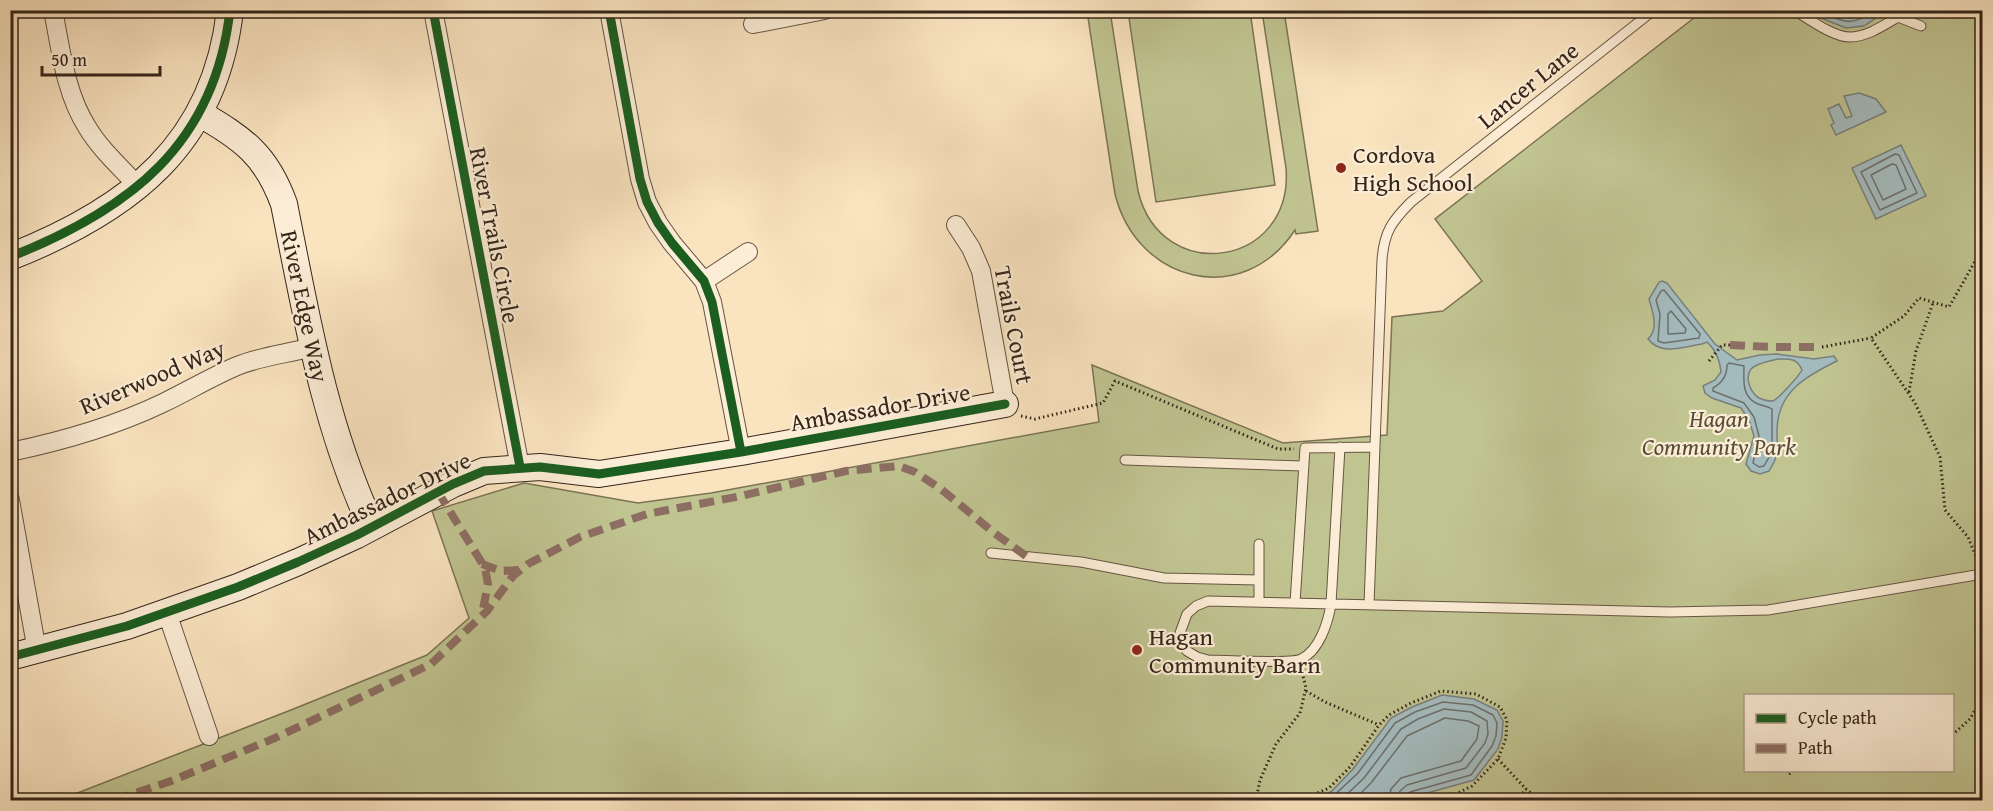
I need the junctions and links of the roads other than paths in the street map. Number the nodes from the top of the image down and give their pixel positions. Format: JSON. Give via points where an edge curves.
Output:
{"nodes":[{"id":1,"x":53,"y":10,"type":"edge"},
{"id":2,"x":230,"y":10,"type":"edge"},
{"id":3,"x":433,"y":10,"type":"edge"},
{"id":4,"x":609,"y":10,"type":"edge"},
{"id":5,"x":825,"y":10,"type":"edge"},
{"id":6,"x":1654,"y":10,"type":"edge"},
{"id":7,"x":1794,"y":10,"type":"edge"},
{"id":8,"x":753,"y":24,"type":"dead end"},
{"id":9,"x":1921,"y":26,"type":"dead end"},
{"id":10,"x":200,"y":113,"type":"junction"},
{"id":11,"x":139,"y":187,"type":"junction"},
{"id":12,"x":956,"y":225,"type":"dead end"},
{"id":13,"x":748,"y":252,"type":"dead end"},
{"id":14,"x":10,"y":256,"type":"edge"},
{"id":15,"x":704,"y":280,"type":"junction"},
{"id":16,"x":312,"y":347,"type":"junction"},
{"id":17,"x":1005,"y":404,"type":"joint"},
{"id":18,"x":1340,"y":447,"type":"junction"},
{"id":19,"x":1374,"y":447,"type":"junction"},
{"id":20,"x":10,"y":452,"type":"edge"},
{"id":21,"x":741,"y":452,"type":"junction"},
{"id":22,"x":1125,"y":460,"type":"dead end"},
{"id":23,"x":1303,"y":466,"type":"junction"},
{"id":24,"x":520,"y":467,"type":"junction"},
{"id":25,"x":10,"y":500,"type":"edge"},
{"id":26,"x":372,"y":527,"type":"junction"},
{"id":27,"x":1259,"y":544,"type":"dead end"},
{"id":28,"x":991,"y":553,"type":"dead end"},
{"id":29,"x":1983,"y":573,"type":"edge"},
{"id":30,"x":1259,"y":580,"type":"junction"},
{"id":31,"x":1259,"y":602,"type":"junction"},
{"id":32,"x":1295,"y":603,"type":"junction"},
{"id":33,"x":1331,"y":604,"type":"junction"},
{"id":34,"x":1368,"y":605,"type":"junction"},
{"id":35,"x":167,"y":613,"type":"junction"},
{"id":36,"x":37,"y":651,"type":"junction"},
{"id":37,"x":10,"y":657,"type":"edge"},
{"id":38,"x":209,"y":736,"type":"dead end"}],
"edges":[{"from":1,"to":11,"type":"street","via":[[76,106],[101,146]]},
{"from":2,"to":10,"type":"street","via":[[222,57]]},
{"from":3,"to":24,"type":"street","name":"River Trails Circle"},
{"from":4,"to":15,"type":"street","via":[[647,202],[672,243]]},
{"from":5,"to":8,"type":"street"},
{"from":6,"to":19,"type":"lane","name":"Lancer Lane","via":[[1411,202],[1389,226],[1383,243]]},
{"from":7,"to":9,"type":"lane","via":[[1825,29],[1850,37],[1898,17]]},
{"from":10,"to":11,"type":"street","via":[[169,158]]},
{"from":10,"to":16,"type":"street","name":"River Edge Way","via":[[250,147],[276,183],[284,204]]},
{"from":11,"to":14,"type":"street","via":[[77,227]]},
{"from":12,"to":17,"type":"street","name":"Trails Court","via":[[981,271]]},
{"from":13,"to":15,"type":"street"},
{"from":15,"to":21,"type":"street","via":[[714,311]]},
{"from":16,"to":20,"type":"street","name":"Riverwood Way","via":[[238,366],[121,421]]},
{"from":16,"to":26,"type":"street","name":"River Edge Way","via":[[332,422]]},
{"from":17,"to":21,"type":"street","name":"Ambassador Drive"},
{"from":18,"to":19,"type":"lane"},
{"from":18,"to":23,"type":"lane","via":[[1305,448]]},
{"from":18,"to":33,"type":"lane"},
{"from":19,"to":34,"type":"lane","name":"Lancer Lane"},
{"from":21,"to":24,"type":"street","name":"Ambassador Drive","via":[[599,474]]},
{"from":22,"to":23,"type":"lane"},
{"from":23,"to":32,"type":"lane"},
{"from":24,"to":26,"type":"street","name":"Ambassador Drive","via":[[469,476]]},
{"from":25,"to":36,"type":"street"},
{"from":26,"to":35,"type":"street","name":"Ambassador Drive","via":[[298,562]]},
{"from":27,"to":30,"type":"lane"},
{"from":28,"to":30,"type":"lane","via":[[1081,562],[1164,578]]},
{"from":29,"to":34,"type":"lane","via":[[1768,610],[1670,612]]},
{"from":30,"to":31,"type":"lane"},
{"from":31,"to":32,"type":"lane"},
{"from":31,"to":33,"type":"lane","via":[[1208,601],[1196,606],[1187,614],[1180,633],[1187,651],[1208,660],[1299,660],[1314,648],[1329,620]]},
{"from":32,"to":33,"type":"lane"},
{"from":33,"to":34,"type":"lane"},
{"from":35,"to":36,"type":"street","name":"Ambassador Drive"},
{"from":35,"to":38,"type":"street"},
{"from":36,"to":37,"type":"street","name":"Ambassador Drive"}]}
